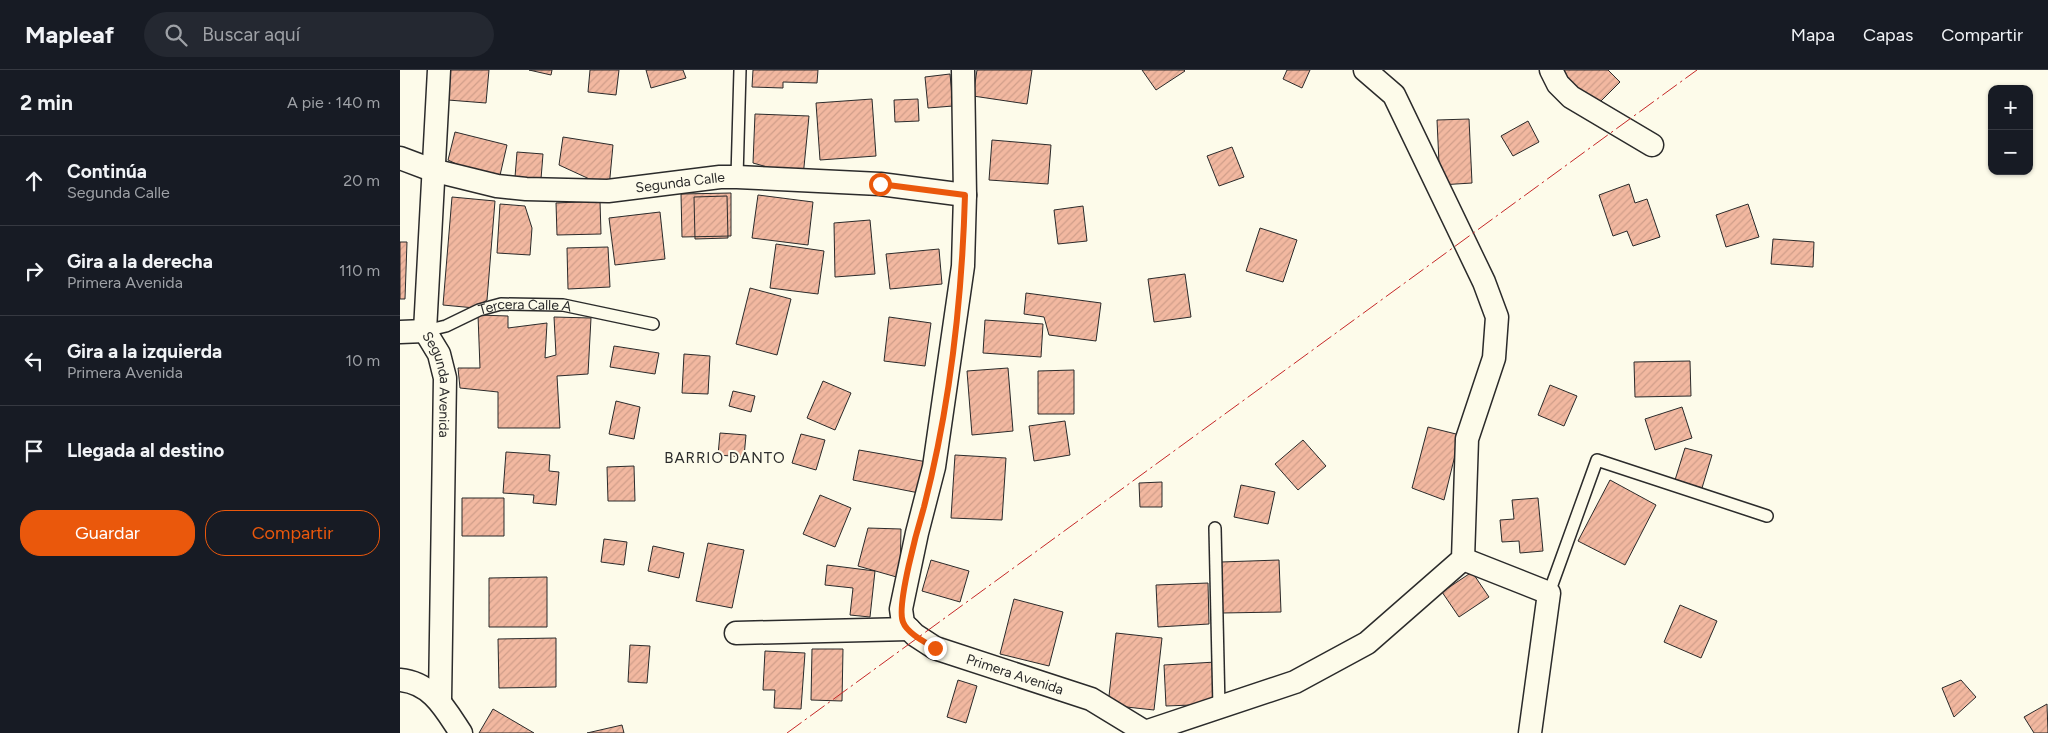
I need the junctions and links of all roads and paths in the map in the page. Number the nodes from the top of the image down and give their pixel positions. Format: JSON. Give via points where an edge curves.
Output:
{"nodes":[{"id":1,"x":439,"y":70,"type":"edge"},
{"id":2,"x":740,"y":70,"type":"edge"},
{"id":3,"x":963,"y":70,"type":"edge"},
{"id":4,"x":1365,"y":70,"type":"edge"},
{"id":5,"x":1551,"y":70,"type":"edge"},
{"id":6,"x":1652,"y":144,"type":"dead end"},
{"id":7,"x":400,"y":158,"type":"edge"},
{"id":8,"x":432,"y":170,"type":"junction"},
{"id":9,"x":737,"y":177,"type":"junction"},
{"id":10,"x":965,"y":195,"type":"junction"},
{"id":11,"x":653,"y":324,"type":"dead end"},
{"id":12,"x":425,"y":331,"type":"junction"},
{"id":13,"x":400,"y":332,"type":"edge"},
{"id":14,"x":1767,"y":516,"type":"dead end"},
{"id":15,"x":1215,"y":528,"type":"dead end"},
{"id":16,"x":1463,"y":559,"type":"junction"},
{"id":17,"x":1548,"y":593,"type":"junction"},
{"id":18,"x":909,"y":629,"type":"junction"},
{"id":19,"x":736,"y":633,"type":"dead end"},
{"id":20,"x":400,"y":680,"type":"edge"},
{"id":21,"x":440,"y":700,"type":"junction"},
{"id":22,"x":1219,"y":708,"type":"junction"},
{"id":23,"x":461,"y":733,"type":"edge"},
{"id":24,"x":1145,"y":733,"type":"edge"},
{"id":25,"x":1530,"y":733,"type":"edge"}],
"edges":[{"from":1,"to":8,"type":"street","name":"Segunda Avenida"},
{"from":2,"to":9,"type":"lane"},
{"from":3,"to":10,"type":"street"},
{"from":4,"to":16,"type":"street","via":[[1394,95],[1484,282],[1497,317],[1494,358],[1467,439]]},
{"from":5,"to":6,"type":"street","via":[[1558,84],[1571,96]]},
{"from":7,"to":8,"type":"street","name":"Segunda Calle"},
{"from":8,"to":9,"type":"street","name":"Segunda Calle","via":[[497,186],[599,191]]},
{"from":8,"to":12,"type":"street","name":"Segunda Avenida"},
{"from":9,"to":10,"type":"street","name":"Segunda Calle","via":[[880,184]]},
{"from":10,"to":18,"type":"street","via":[[963,266],[954,338],[934,467],[901,609],[903,623]]},
{"from":11,"to":12,"type":"lane","name":"Tercera Calle A","via":[[563,305],[501,304]]},
{"from":12,"to":13,"type":"street","name":"Tercera Calle A"},
{"from":12,"to":21,"type":"street","name":"Segunda Avenida","via":[[439,354],[445,378]]},
{"from":14,"to":17,"type":"lane","via":[[1597,460]]},
{"from":15,"to":22,"type":"lane"},
{"from":16,"to":17,"type":"street"},
{"from":16,"to":22,"type":"street","via":[[1367,643],[1295,682]]},
{"from":17,"to":25,"type":"street"},
{"from":18,"to":19,"type":"street"},
{"from":18,"to":24,"type":"street","name":"Primera Avenida","via":[[935,648],[1092,699]]},
{"from":20,"to":21,"type":"street","via":[[426,688]]},
{"from":21,"to":23,"type":"street"},
{"from":22,"to":24,"type":"street"}]}
